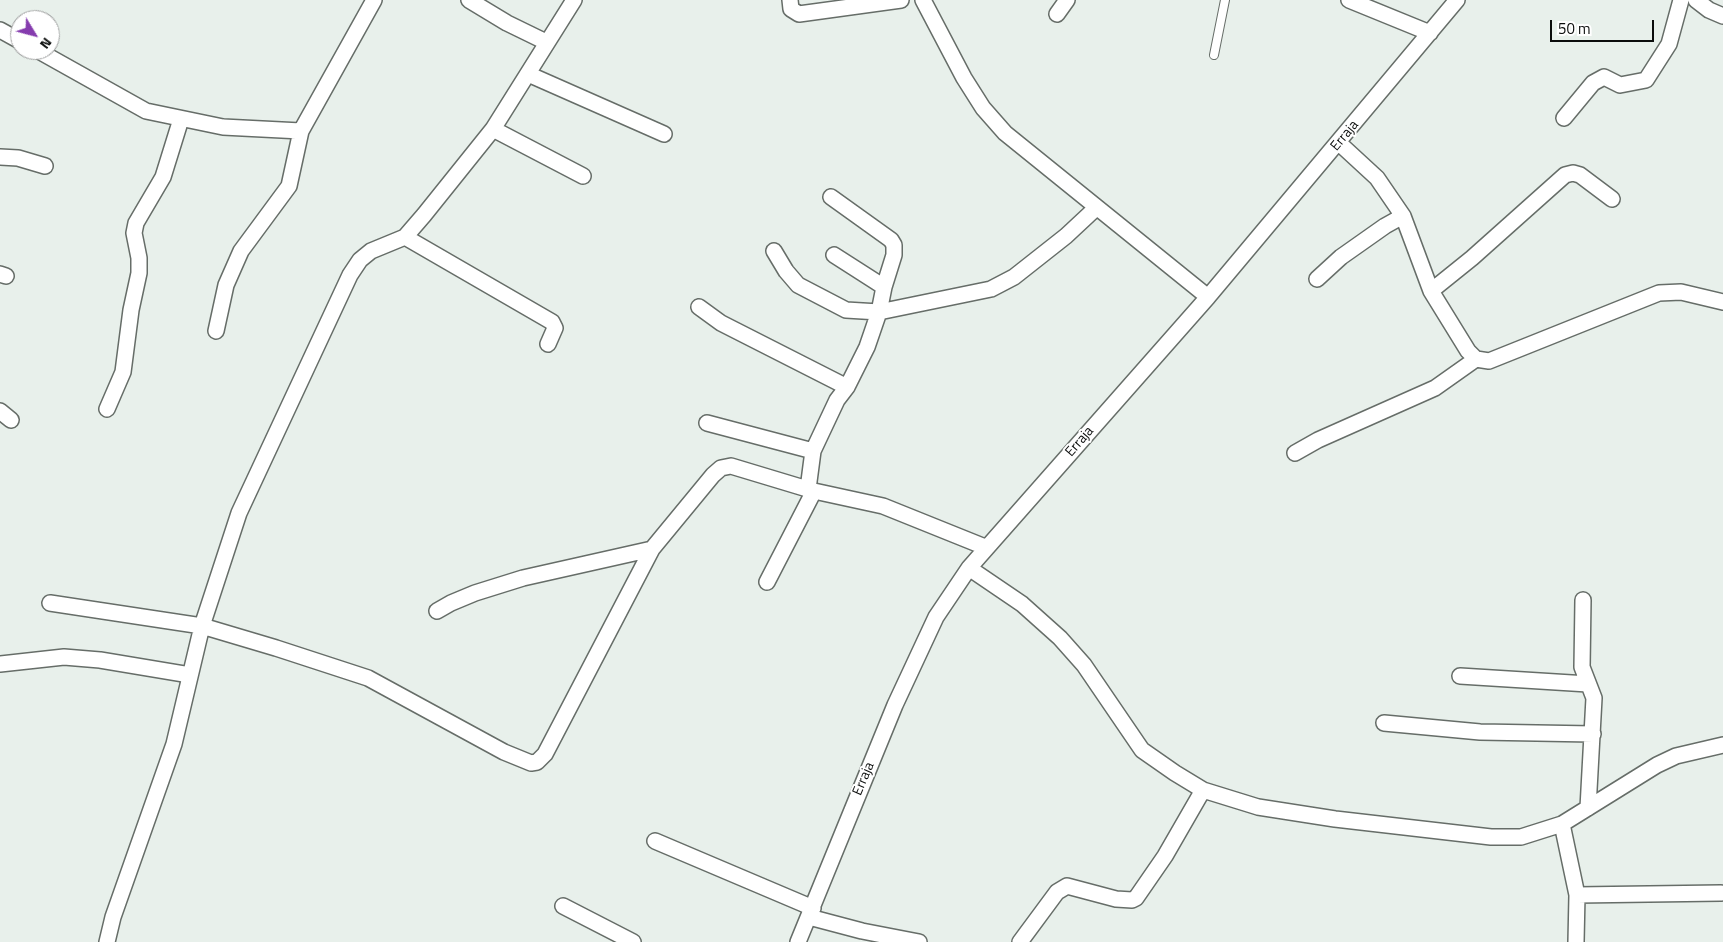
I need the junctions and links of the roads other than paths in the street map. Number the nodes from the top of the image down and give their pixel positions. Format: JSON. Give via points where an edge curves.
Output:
{"nodes":[{"id":1,"x":374,"y":0,"type":"edge"},
{"id":2,"x":469,"y":0,"type":"edge"},
{"id":3,"x":574,"y":0,"type":"edge"},
{"id":4,"x":790,"y":0,"type":"edge"},
{"id":5,"x":901,"y":0,"type":"edge"},
{"id":6,"x":923,"y":0,"type":"edge"},
{"id":7,"x":1067,"y":0,"type":"edge"},
{"id":8,"x":1225,"y":0,"type":"edge"},
{"id":9,"x":1349,"y":0,"type":"edge"},
{"id":10,"x":1457,"y":0,"type":"edge"},
{"id":11,"x":1681,"y":0,"type":"edge"},
{"id":12,"x":1696,"y":0,"type":"edge"},
{"id":13,"x":1057,"y":14,"type":"dead end"},
{"id":14,"x":1723,"y":16,"type":"edge"},
{"id":15,"x":1430,"y":33,"type":"junction"},
{"id":16,"x":546,"y":42,"type":"junction"},
{"id":17,"x":1214,"y":55,"type":"dead end"},
{"id":18,"x":55,"y":60,"type":"edge"},
{"id":19,"x":528,"y":74,"type":"junction"},
{"id":20,"x":1564,"y":118,"type":"dead end"},
{"id":21,"x":181,"y":119,"type":"junction"},
{"id":22,"x":493,"y":129,"type":"junction"},
{"id":23,"x":301,"y":131,"type":"junction"},
{"id":24,"x":664,"y":134,"type":"dead end"},
{"id":25,"x":1339,"y":143,"type":"junction"},
{"id":26,"x":0,"y":157,"type":"edge"},
{"id":27,"x":45,"y":166,"type":"dead end"},
{"id":28,"x":582,"y":176,"type":"dead end"},
{"id":29,"x":831,"y":197,"type":"dead end"},
{"id":30,"x":1612,"y":199,"type":"dead end"},
{"id":31,"x":1096,"y":208,"type":"junction"},
{"id":32,"x":1403,"y":216,"type":"junction"},
{"id":33,"x":405,"y":237,"type":"junction"},
{"id":34,"x":774,"y":251,"type":"dead end"},
{"id":35,"x":834,"y":255,"type":"dead end"},
{"id":36,"x":1317,"y":279,"type":"dead end"},
{"id":37,"x":884,"y":286,"type":"junction"},
{"id":38,"x":1431,"y":290,"type":"junction"},
{"id":39,"x":1208,"y":298,"type":"junction"},
{"id":40,"x":1723,"y":302,"type":"edge"},
{"id":41,"x":699,"y":307,"type":"dead end"},
{"id":42,"x":879,"y":312,"type":"junction"},
{"id":43,"x":216,"y":331,"type":"dead end"},
{"id":44,"x":548,"y":344,"type":"dead end"},
{"id":45,"x":1476,"y":359,"type":"junction"},
{"id":46,"x":847,"y":387,"type":"junction"},
{"id":47,"x":107,"y":409,"type":"dead end"},
{"id":48,"x":707,"y":423,"type":"dead end"},
{"id":49,"x":813,"y":451,"type":"junction"},
{"id":50,"x":1295,"y":454,"type":"dead end"},
{"id":51,"x":811,"y":490,"type":"junction"},
{"id":52,"x":985,"y":548,"type":"junction"},
{"id":53,"x":652,"y":549,"type":"junction"},
{"id":54,"x":969,"y":568,"type":"junction"},
{"id":55,"x":767,"y":582,"type":"dead end"},
{"id":56,"x":1583,"y":600,"type":"dead end"},
{"id":57,"x":50,"y":602,"type":"dead end"},
{"id":58,"x":437,"y":612,"type":"dead end"},
{"id":59,"x":202,"y":626,"type":"junction"},
{"id":60,"x":0,"y":664,"type":"edge"},
{"id":61,"x":190,"y":675,"type":"junction"},
{"id":62,"x":1460,"y":676,"type":"dead end"},
{"id":63,"x":1588,"y":684,"type":"junction"},
{"id":64,"x":1384,"y":723,"type":"dead end"},
{"id":65,"x":1593,"y":734,"type":"junction"},
{"id":66,"x":1723,"y":745,"type":"edge"},
{"id":67,"x":1203,"y":790,"type":"junction"},
{"id":68,"x":1588,"y":808,"type":"junction"},
{"id":69,"x":1562,"y":824,"type":"junction"},
{"id":70,"x":655,"y":841,"type":"dead end"},
{"id":71,"x":1721,"y":893,"type":"dead end"},
{"id":72,"x":1577,"y":894,"type":"junction"},
{"id":73,"x":563,"y":906,"type":"dead end"},
{"id":74,"x":811,"y":912,"type":"junction"},
{"id":75,"x":107,"y":942,"type":"edge"},
{"id":76,"x":633,"y":942,"type":"edge"},
{"id":77,"x":798,"y":942,"type":"edge"},
{"id":78,"x":918,"y":942,"type":"edge"},
{"id":79,"x":1020,"y":942,"type":"edge"},
{"id":80,"x":1576,"y":942,"type":"edge"}],
"edges":[{"from":1,"to":23,"type":"street"},
{"from":2,"to":16,"type":"street"},
{"from":3,"to":16,"type":"street"},
{"from":4,"to":5,"type":"street","via":[[791,9],[799,14]]},
{"from":6,"to":31,"type":"street","via":[[983,108],[1006,133]]},
{"from":7,"to":13,"type":"street"},
{"from":8,"to":17,"type":"lane"},
{"from":9,"to":15,"type":"street"},
{"from":10,"to":15,"type":"street","name":"Erraja"},
{"from":11,"to":20,"type":"street","via":[[1669,44],[1646,80],[1620,85],[1604,77],[1594,83]]},
{"from":12,"to":14,"type":"street"},
{"from":15,"to":25,"type":"street","name":"Erraja"},
{"from":16,"to":19,"type":"street"},
{"from":18,"to":21,"type":"street","via":[[146,111]]},
{"from":19,"to":22,"type":"street"},
{"from":19,"to":24,"type":"street"},
{"from":21,"to":23,"type":"street","via":[[232,128]]},
{"from":21,"to":47,"type":"street","via":[[163,177],[136,223],[134,233],[139,273],[123,372]]},
{"from":22,"to":28,"type":"street"},
{"from":22,"to":33,"type":"street"},
{"from":23,"to":43,"type":"street","via":[[289,186],[241,251],[226,285]]},
{"from":25,"to":32,"type":"street","via":[[1377,178]]},
{"from":25,"to":39,"type":"street","name":"Erraja"},
{"from":26,"to":27,"type":"street","via":[[18,158]]},
{"from":29,"to":37,"type":"street","via":[[894,245]]},
{"from":30,"to":38,"type":"street","via":[[1580,175],[1565,175]]},
{"from":31,"to":39,"type":"street"},
{"from":31,"to":42,"type":"street","via":[[1014,277],[991,289]]},
{"from":32,"to":36,"type":"street","via":[[1341,257]]},
{"from":32,"to":38,"type":"street"},
{"from":33,"to":44,"type":"street","via":[[552,322],[555,328]]},
{"from":33,"to":59,"type":"street","via":[[371,251],[350,275],[239,513]]},
{"from":34,"to":42,"type":"street","via":[[798,285],[846,310]]},
{"from":35,"to":37,"type":"street"},
{"from":37,"to":42,"type":"street"},
{"from":38,"to":45,"type":"street"},
{"from":39,"to":52,"type":"street","name":"Erraja"},
{"from":40,"to":45,"type":"street","via":[[1681,292],[1660,293],[1498,358],[1489,361]]},
{"from":41,"to":46,"type":"street","via":[[721,323]]},
{"from":42,"to":46,"type":"street","via":[[867,347]]},
{"from":45,"to":50,"type":"street","via":[[1435,388],[1318,440]]},
{"from":46,"to":49,"type":"street","via":[[837,400]]},
{"from":48,"to":49,"type":"street"},
{"from":49,"to":51,"type":"street"},
{"from":51,"to":52,"type":"street","via":[[883,506]]},
{"from":51,"to":53,"type":"street","via":[[737,467],[721,468]]},
{"from":51,"to":55,"type":"street"},
{"from":52,"to":54,"type":"street","name":"Erraja"},
{"from":53,"to":58,"type":"street","via":[[523,578],[467,596]]},
{"from":53,"to":59,"type":"street","via":[[545,754],[537,762],[531,763],[504,752],[368,678]]},
{"from":54,"to":67,"type":"street","via":[[1022,604],[1060,638],[1084,665],[1142,750]]},
{"from":54,"to":74,"type":"street","name":"Erraja","via":[[936,617],[899,697]]},
{"from":56,"to":63,"type":"street","via":[[1582,667]]},
{"from":57,"to":59,"type":"street"},
{"from":59,"to":61,"type":"street"},
{"from":60,"to":61,"type":"street","via":[[64,657]]},
{"from":61,"to":75,"type":"street","via":[[169,761]]},
{"from":62,"to":63,"type":"street"},
{"from":63,"to":65,"type":"street","via":[[1594,698]]},
{"from":64,"to":65,"type":"street","via":[[1480,732]]},
{"from":65,"to":68,"type":"street"},
{"from":66,"to":68,"type":"street","via":[[1676,756]]},
{"from":67,"to":69,"type":"street","via":[[1258,807],[1491,837],[1521,836]]},
{"from":67,"to":79,"type":"street","via":[[1136,898],[1116,899],[1067,886],[1058,892]]},
{"from":68,"to":69,"type":"street"},
{"from":69,"to":72,"type":"street"},
{"from":70,"to":74,"type":"street"},
{"from":71,"to":72,"type":"street"},
{"from":72,"to":80,"type":"street"},
{"from":73,"to":76,"type":"street"},
{"from":74,"to":77,"type":"street","name":"Erraja"},
{"from":74,"to":78,"type":"street","via":[[862,931]]}]}
